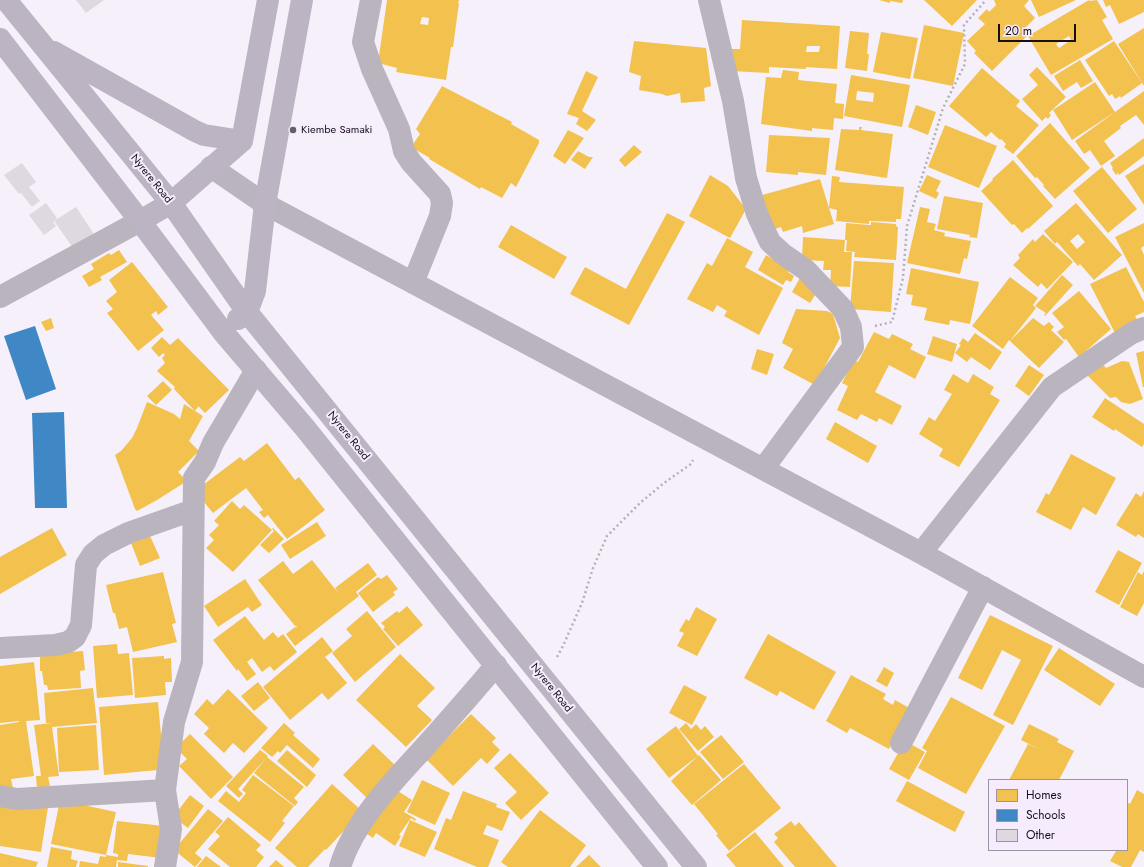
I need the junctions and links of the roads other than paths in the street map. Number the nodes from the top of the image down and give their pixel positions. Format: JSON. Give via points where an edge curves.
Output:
{"nodes":[{"id":1,"x":6,"y":0,"type":"edge"},
{"id":2,"x":268,"y":0,"type":"edge"},
{"id":3,"x":302,"y":0,"type":"edge"},
{"id":4,"x":371,"y":0,"type":"edge"},
{"id":5,"x":709,"y":0,"type":"edge"},
{"id":6,"x":0,"y":39,"type":"edge"},
{"id":7,"x":44,"y":47,"type":"junction"},
{"id":8,"x":242,"y":141,"type":"junction"},
{"id":9,"x":211,"y":167,"type":"junction"},
{"id":10,"x":170,"y":203,"type":"junction"},
{"id":11,"x":266,"y":204,"type":"junction"},
{"id":12,"x":140,"y":221,"type":"junction"},
{"id":13,"x":413,"y":283,"type":"junction"},
{"id":14,"x":0,"y":297,"type":"edge"},
{"id":15,"x":247,"y":312,"type":"junction"},
{"id":16,"x":1144,"y":328,"type":"edge"},
{"id":17,"x":223,"y":332,"type":"junction"},
{"id":18,"x":256,"y":370,"type":"junction"},
{"id":19,"x":763,"y":470,"type":"junction"},
{"id":20,"x":193,"y":510,"type":"junction"},
{"id":21,"x":921,"y":553,"type":"junction"},
{"id":22,"x":982,"y":587,"type":"junction"},
{"id":23,"x":0,"y":648,"type":"edge"},
{"id":24,"x":496,"y":665,"type":"junction"},
{"id":25,"x":1144,"y":677,"type":"edge"},
{"id":26,"x":901,"y":744,"type":"dead end"},
{"id":27,"x":165,"y":790,"type":"junction"},
{"id":28,"x":0,"y":796,"type":"edge"},
{"id":29,"x":165,"y":867,"type":"edge"},
{"id":30,"x":340,"y":867,"type":"edge"},
{"id":31,"x":657,"y":867,"type":"edge"},
{"id":32,"x":696,"y":867,"type":"edge"}],
"edges":[{"from":1,"to":7,"type":"main road","name":"Nyrere Road"},
{"from":2,"to":8,"type":"main road"},
{"from":3,"to":11,"type":"main road"},
{"from":4,"to":13,"type":"street","via":[[363,42],[372,70],[399,129],[404,151],[440,194],[442,203],[440,216]]},
{"from":5,"to":19,"type":"street","via":[[733,101],[746,178],[757,214],[770,242],[806,270],[843,309],[851,327],[853,347]]},
{"from":6,"to":12,"type":"main road"},
{"from":7,"to":8,"type":"main road","via":[[195,131],[204,135]]},
{"from":7,"to":10,"type":"main road","name":"Nyrere Road"},
{"from":8,"to":9,"type":"main road"},
{"from":9,"to":10,"type":"main road"},
{"from":9,"to":11,"type":"street"},
{"from":10,"to":12,"type":"main road"},
{"from":10,"to":15,"type":"main road","name":"Nyrere Road"},
{"from":11,"to":13,"type":"street"},
{"from":11,"to":15,"type":"main road","via":[[255,291]]},
{"from":12,"to":14,"type":"street"},
{"from":12,"to":17,"type":"main road"},
{"from":13,"to":19,"type":"street"},
{"from":15,"to":17,"type":"main road"},
{"from":15,"to":32,"type":"main road","name":"Nyrere Road"},
{"from":16,"to":21,"type":"street","via":[[1132,333],[1052,387]]},
{"from":17,"to":18,"type":"main road"},
{"from":18,"to":20,"type":"street","via":[[194,478]]},
{"from":18,"to":24,"type":"main road"},
{"from":19,"to":21,"type":"street"},
{"from":20,"to":23,"type":"street","via":[[128,533],[104,545],[93,554],[86,565],[81,625],[75,637],[68,642],[55,645]]},
{"from":20,"to":27,"type":"street","via":[[192,662],[174,722]]},
{"from":21,"to":22,"type":"street"},
{"from":22,"to":25,"type":"street"},
{"from":22,"to":26,"type":"street"},
{"from":24,"to":30,"type":"street","via":[[376,801],[345,851]]},
{"from":24,"to":31,"type":"main road"},
{"from":27,"to":28,"type":"street","via":[[17,799]]},
{"from":27,"to":29,"type":"street","via":[[171,828]]}]}
